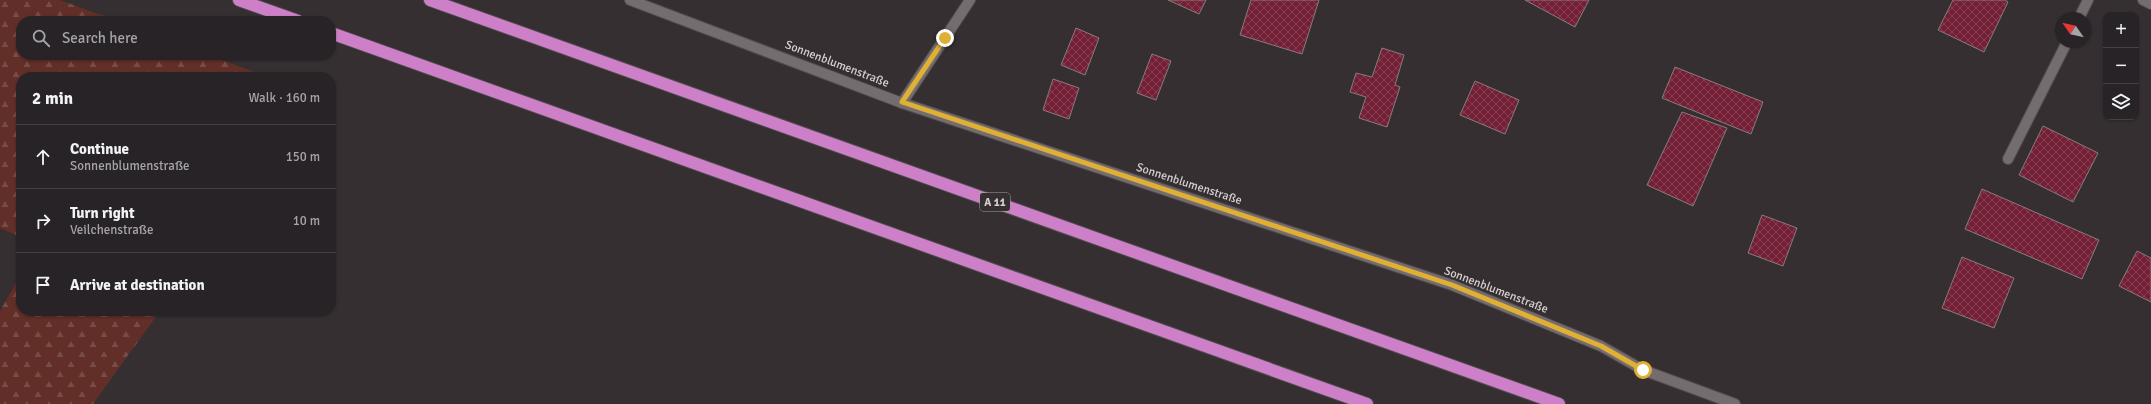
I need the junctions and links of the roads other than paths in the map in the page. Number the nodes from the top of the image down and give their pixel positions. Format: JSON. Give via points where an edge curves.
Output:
{"nodes":[{"id":1,"x":238,"y":0,"type":"edge"},
{"id":2,"x":430,"y":0,"type":"edge"},
{"id":3,"x":630,"y":0,"type":"edge"},
{"id":4,"x":970,"y":0,"type":"edge"},
{"id":5,"x":2088,"y":0,"type":"edge"},
{"id":6,"x":2143,"y":0,"type":"edge"},
{"id":7,"x":2151,"y":4,"type":"edge"},
{"id":8,"x":2082,"y":12,"type":"edge"},
{"id":9,"x":284,"y":16,"type":"edge"},
{"id":10,"x":336,"y":35,"type":"edge"},
{"id":11,"x":2064,"y":48,"type":"edge"},
{"id":12,"x":902,"y":102,"type":"junction"},
{"id":13,"x":2008,"y":159,"type":"dead end"},
{"id":14,"x":1367,"y":404,"type":"edge"},
{"id":15,"x":1559,"y":404,"type":"edge"},
{"id":16,"x":1735,"y":404,"type":"edge"}],
"edges":[{"from":1,"to":9,"type":"highway"},
{"from":2,"to":15,"type":"highway","number":"A 11"},
{"from":3,"to":12,"type":"street","name":"Sonnenblumenstraße"},
{"from":4,"to":12,"type":"street"},
{"from":5,"to":8,"type":"street"},
{"from":6,"to":7,"type":"street"},
{"from":10,"to":14,"type":"highway"},
{"from":11,"to":13,"type":"street"},
{"from":12,"to":16,"type":"street","name":"Sonnenblumenstraße","via":[[1452,285],[1601,346],[1643,370]]}]}
